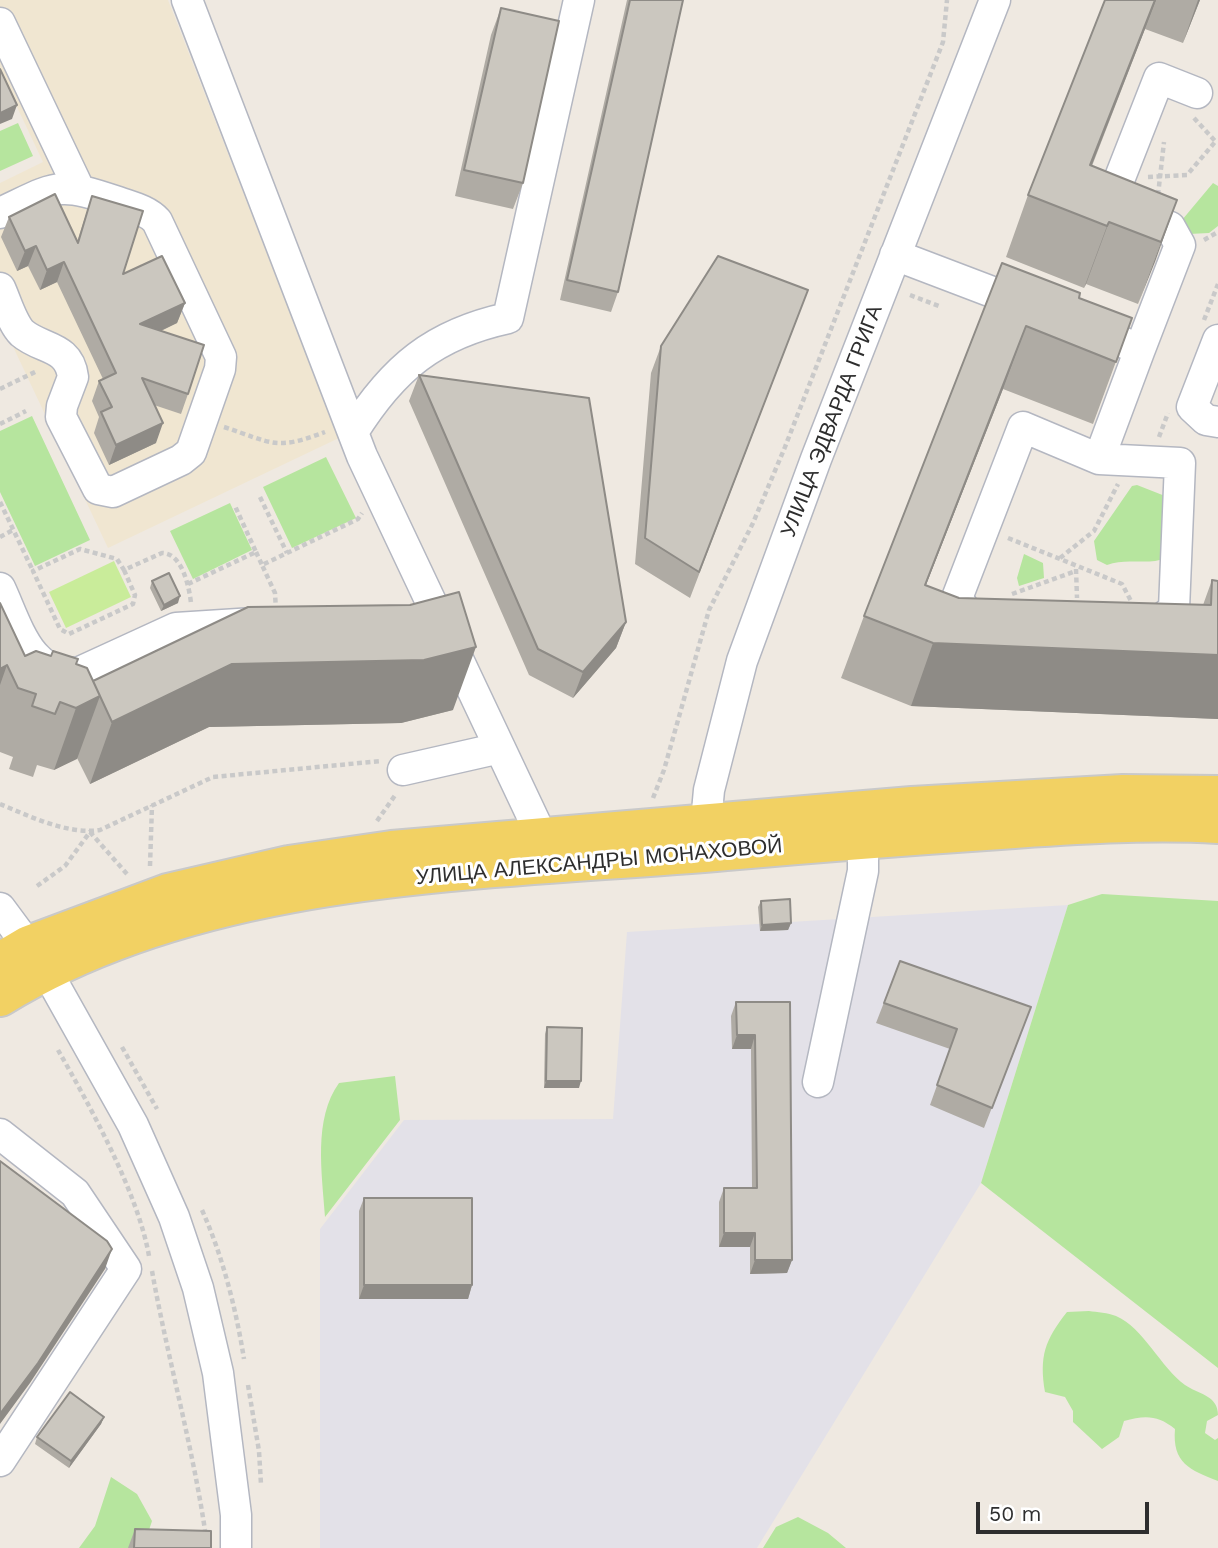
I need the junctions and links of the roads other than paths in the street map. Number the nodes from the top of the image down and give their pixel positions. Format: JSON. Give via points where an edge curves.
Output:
{"nodes":[{"id":1,"x":187,"y":0,"type":"edge"},
{"id":2,"x":579,"y":0,"type":"edge"},
{"id":3,"x":995,"y":0,"type":"edge"},
{"id":4,"x":0,"y":23,"type":"edge"},
{"id":5,"x":1193,"y":103,"type":"road end"},
{"id":6,"x":79,"y":189,"type":"junction"},
{"id":7,"x":0,"y":213,"type":"edge"},
{"id":8,"x":895,"y":255,"type":"junction"},
{"id":9,"x":0,"y":288,"type":"edge"},
{"id":10,"x":1218,"y":341,"type":"edge"},
{"id":11,"x":1140,"y":349,"type":"junction"},
{"id":12,"x":1218,"y":422,"type":"edge"},
{"id":13,"x":344,"y":430,"type":"junction"},
{"id":14,"x":1099,"y":459,"type":"junction"},
{"id":15,"x":0,"y":588,"type":"edge"},
{"id":16,"x":277,"y":622,"type":"edge"},
{"id":17,"x":500,"y":748,"type":"junction"},
{"id":18,"x":403,"y":770,"type":"road end"},
{"id":19,"x":1218,"y":794,"type":"edge"},
{"id":20,"x":1218,"y":824,"type":"edge"},
{"id":21,"x":542,"y":837,"type":"junction"},
{"id":22,"x":704,"y":838,"type":"junction"},
{"id":23,"x":863,"y":839,"type":"junction"},
{"id":24,"x":0,"y":908,"type":"edge"},
{"id":25,"x":25,"y":959,"type":"edge"},
{"id":26,"x":0,"y":997,"type":"edge"},
{"id":27,"x":818,"y":1082,"type":"dead end"},
{"id":28,"x":0,"y":1134,"type":"edge"},
{"id":29,"x":0,"y":1461,"type":"edge"},
{"id":30,"x":236,"y":1548,"type":"edge"}],
"edges":[{"from":1,"to":13,"type":"street"},
{"from":2,"to":13,"type":"street","via":[[508,318],[452,334],[418,355]]},
{"from":3,"to":8,"type":"street","name":"УЛИЦА ЭДВАРДА ГРИГА"},
{"from":4,"to":6,"type":"street"},
{"from":5,"to":11,"type":"street","via":[[1159,78],[1110,203],[1170,227],[1180,245]]},
{"from":6,"to":7,"type":"street","via":[[55,189]]},
{"from":6,"to":9,"type":"street","via":[[144,211],[160,227],[221,357],[195,444],[187,456],[113,492],[98,489],[61,417],[73,377],[69,364],[59,350],[20,330]]},
{"from":8,"to":11,"type":"street"},
{"from":8,"to":22,"type":"street","name":"УЛИЦА ЭДВАРДА ГРИГА","via":[[742,661],[709,790]]},
{"from":10,"to":12,"type":"street","via":[[1192,407],[1206,420]]},
{"from":11,"to":14,"type":"street"},
{"from":13,"to":17,"type":"street","via":[[421,614]]},
{"from":14,"to":14,"type":"street","via":[[1023,427],[957,598],[971,619],[1150,627],[1174,609],[1180,463]]},
{"from":15,"to":16,"type":"street","via":[[33,656],[62,673],[79,672],[163,632],[194,624]]},
{"from":17,"to":18,"type":"street"},
{"from":17,"to":21,"type":"street"},
{"from":19,"to":22,"type":"main road","name":"УЛИЦА АЛЕКСАНДРЫ МОНАХОВОЙ","via":[[1044,798]]},
{"from":20,"to":23,"type":"main road","name":"УЛИЦА АЛЕКСАНДРЫ МОНАХОВОЙ","via":[[1098,825]]},
{"from":21,"to":22,"type":"main road","name":"УЛИЦА АЛЕКСАНДРЫ МОНАХОВОЙ"},
{"from":21,"to":25,"type":"main road","name":"УЛИЦА АЛЕКСАНДРЫ МОНАХОВОЙ","via":[[392,850],[240,875],[168,893]]},
{"from":22,"to":23,"type":"main road","name":"УЛИЦА АЛЕКСАНДРЫ МОНАХОВОЙ"},
{"from":22,"to":25,"type":"main road","name":"УЛИЦА АЛЕКСАНДРЫ МОНАХОВОЙ","via":[[294,893]]},
{"from":23,"to":27,"type":"street","via":[[863,871]]},
{"from":24,"to":25,"type":"street"},
{"from":25,"to":26,"type":"main road","name":"УЛИЦА АЛЕКСАНДРЫ МОНАХОВОЙ"},
{"from":25,"to":30,"type":"street","via":[[133,1125],[174,1217],[198,1288],[218,1373]]},
{"from":28,"to":29,"type":"street","via":[[75,1193],[126,1269]]}]}
